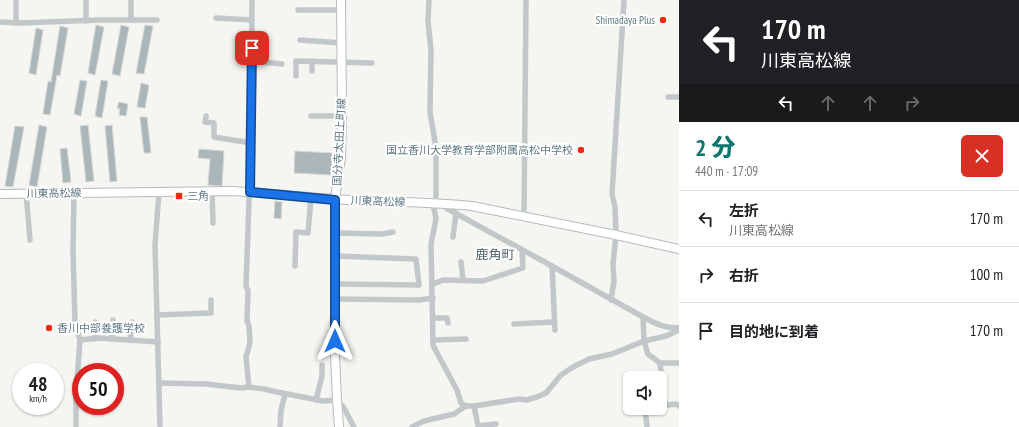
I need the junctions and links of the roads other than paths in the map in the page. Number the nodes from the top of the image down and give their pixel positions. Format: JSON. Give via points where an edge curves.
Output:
{"nodes":[{"id":1,"x":16,"y":0,"type":"edge"},
{"id":2,"x":86,"y":0,"type":"edge"},
{"id":3,"x":131,"y":0,"type":"edge"},
{"id":4,"x":252,"y":0,"type":"edge"},
{"id":5,"x":341,"y":0,"type":"edge"},
{"id":6,"x":429,"y":0,"type":"edge"},
{"id":7,"x":526,"y":0,"type":"edge"},
{"id":8,"x":624,"y":0,"type":"edge"},
{"id":9,"x":298,"y":10,"type":"dead end"},
{"id":10,"x":341,"y":10,"type":"junction"},
{"id":11,"x":216,"y":18,"type":"dead end"},
{"id":12,"x":131,"y":20,"type":"junction"},
{"id":13,"x":157,"y":20,"type":"dead end"},
{"id":14,"x":252,"y":20,"type":"junction"},
{"id":15,"x":86,"y":21,"type":"junction"},
{"id":16,"x":0,"y":22,"type":"edge"},
{"id":17,"x":16,"y":23,"type":"junction"},
{"id":18,"x":300,"y":40,"type":"dead end"},
{"id":19,"x":341,"y":42,"type":"junction"},
{"id":20,"x":241,"y":60,"type":"dead end"},
{"id":21,"x":312,"y":61,"type":"junction"},
{"id":22,"x":251,"y":62,"type":"junction"},
{"id":23,"x":342,"y":62,"type":"junction"},
{"id":24,"x":372,"y":62,"type":"dead end"},
{"id":25,"x":282,"y":64,"type":"dead end"},
{"id":26,"x":312,"y":71,"type":"dead end"},
{"id":27,"x":296,"y":76,"type":"dead end"},
{"id":28,"x":668,"y":96,"type":"dead end"},
{"id":29,"x":679,"y":97,"type":"edge"},
{"id":30,"x":206,"y":116,"type":"dead end"},
{"id":31,"x":311,"y":116,"type":"dead end"},
{"id":32,"x":342,"y":116,"type":"junction"},
{"id":33,"x":251,"y":143,"type":"junction"},
{"id":34,"x":212,"y":191,"type":"junction"},
{"id":35,"x":159,"y":192,"type":"junction"},
{"id":36,"x":250,"y":192,"type":"junction"},
{"id":37,"x":26,"y":193,"type":"junction"},
{"id":38,"x":74,"y":193,"type":"junction"},
{"id":39,"x":0,"y":194,"type":"edge"},
{"id":40,"x":311,"y":197,"type":"junction"},
{"id":41,"x":335,"y":200,"type":"junction"},
{"id":42,"x":437,"y":203,"type":"junction"},
{"id":43,"x":456,"y":213,"type":"junction"},
{"id":44,"x":524,"y":216,"type":"junction"},
{"id":45,"x":213,"y":223,"type":"dead end"},
{"id":46,"x":393,"y":232,"type":"dead end"},
{"id":47,"x":335,"y":233,"type":"junction"},
{"id":48,"x":616,"y":235,"type":"junction"},
{"id":49,"x":453,"y":237,"type":"dead end"},
{"id":50,"x":30,"y":240,"type":"dead end"},
{"id":51,"x":679,"y":249,"type":"edge"},
{"id":52,"x":522,"y":250,"type":"junction"},
{"id":53,"x":335,"y":256,"type":"junction"},
{"id":54,"x":461,"y":262,"type":"dead end"},
{"id":55,"x":295,"y":266,"type":"dead end"},
{"id":56,"x":552,"y":266,"type":"junction"},
{"id":57,"x":463,"y":280,"type":"junction"},
{"id":58,"x":335,"y":284,"type":"junction"},
{"id":59,"x":433,"y":284,"type":"junction"},
{"id":60,"x":433,"y":298,"type":"junction"},
{"id":61,"x":335,"y":299,"type":"junction"},
{"id":62,"x":211,"y":300,"type":"dead end"},
{"id":63,"x":611,"y":300,"type":"junction"},
{"id":64,"x":157,"y":315,"type":"junction"},
{"id":65,"x":643,"y":317,"type":"junction"},
{"id":66,"x":433,"y":318,"type":"junction"},
{"id":67,"x":113,"y":320,"type":"dead end"},
{"id":68,"x":95,"y":322,"type":"dead end"},
{"id":69,"x":132,"y":322,"type":"dead end"},
{"id":70,"x":554,"y":322,"type":"junction"},
{"id":71,"x":448,"y":323,"type":"dead end"},
{"id":72,"x":514,"y":324,"type":"dead end"},
{"id":73,"x":679,"y":329,"type":"edge"},
{"id":74,"x":555,"y":330,"type":"dead end"},
{"id":75,"x":95,"y":339,"type":"junction"},
{"id":76,"x":112,"y":339,"type":"junction"},
{"id":77,"x":466,"y":339,"type":"dead end"},
{"id":78,"x":80,"y":340,"type":"junction"},
{"id":79,"x":130,"y":340,"type":"junction"},
{"id":80,"x":433,"y":340,"type":"junction"},
{"id":81,"x":644,"y":341,"type":"junction"},
{"id":82,"x":158,"y":342,"type":"junction"},
{"id":83,"x":660,"y":363,"type":"junction"},
{"id":84,"x":679,"y":363,"type":"edge"},
{"id":85,"x":322,"y":365,"type":"dead end"},
{"id":86,"x":660,"y":371,"type":"edge"},
{"id":87,"x":158,"y":383,"type":"junction"},
{"id":88,"x":249,"y":388,"type":"junction"},
{"id":89,"x":285,"y":394,"type":"junction"},
{"id":90,"x":316,"y":400,"type":"junction"},
{"id":91,"x":337,"y":400,"type":"junction"},
{"id":92,"x":667,"y":405,"type":"edge"},
{"id":93,"x":466,"y":406,"type":"junction"},
{"id":94,"x":474,"y":406,"type":"junction"},
{"id":95,"x":679,"y":406,"type":"edge"},
{"id":96,"x":646,"y":415,"type":"edge"},
{"id":97,"x":496,"y":424,"type":"dead end"},
{"id":98,"x":76,"y":427,"type":"edge"},
{"id":99,"x":160,"y":427,"type":"edge"},
{"id":100,"x":280,"y":427,"type":"edge"},
{"id":101,"x":339,"y":427,"type":"edge"},
{"id":102,"x":354,"y":427,"type":"edge"},
{"id":103,"x":412,"y":427,"type":"edge"},
{"id":104,"x":647,"y":427,"type":"edge"}],
"edges":[{"from":1,"to":17,"type":"street"},
{"from":2,"to":15,"type":"street"},
{"from":3,"to":12,"type":"street"},
{"from":4,"to":14,"type":"street"},
{"from":5,"to":10,"type":"main road","name":"国分寺太田上町線"},
{"from":6,"to":42,"type":"street","via":[[430,112],[436,148]]},
{"from":7,"to":44,"type":"street"},
{"from":8,"to":48,"type":"street","via":[[612,194]]},
{"from":9,"to":10,"type":"street"},
{"from":10,"to":19,"type":"main road","name":"国分寺太田上町線"},
{"from":11,"to":14,"type":"street"},
{"from":12,"to":13,"type":"street"},
{"from":12,"to":15,"type":"street"},
{"from":14,"to":22,"type":"street"},
{"from":15,"to":17,"type":"street"},
{"from":16,"to":17,"type":"street"},
{"from":18,"to":19,"type":"street"},
{"from":19,"to":23,"type":"main road","name":"国分寺太田上町線"},
{"from":20,"to":22,"type":"street"},
{"from":21,"to":23,"type":"street"},
{"from":21,"to":26,"type":"street"},
{"from":21,"to":27,"type":"street","via":[[296,61]]},
{"from":22,"to":25,"type":"street"},
{"from":22,"to":33,"type":"street"},
{"from":23,"to":24,"type":"street"},
{"from":23,"to":32,"type":"main road","name":"国分寺太田上町線"},
{"from":28,"to":29,"type":"street"},
{"from":30,"to":33,"type":"street","via":[[205,122],[214,123],[214,137]]},
{"from":31,"to":32,"type":"street"},
{"from":32,"to":41,"type":"main road","name":"国分寺太田上町線","via":[[341,158]]},
{"from":33,"to":36,"type":"street"},
{"from":34,"to":35,"type":"main road","name":"川東高松線"},
{"from":34,"to":36,"type":"main road","name":"川東高松線"},
{"from":34,"to":45,"type":"street"},
{"from":35,"to":38,"type":"main road","name":"川東高松線"},
{"from":35,"to":64,"type":"street","via":[[155,245]]},
{"from":36,"to":40,"type":"main road","name":"川東高松線"},
{"from":36,"to":88,"type":"street","via":[[246,286],[250,343],[246,356]]},
{"from":37,"to":38,"type":"main road","name":"川東高松線"},
{"from":37,"to":39,"type":"main road","name":"川東高松線"},
{"from":37,"to":50,"type":"street"},
{"from":38,"to":78,"type":"street","via":[[75,322]]},
{"from":40,"to":41,"type":"main road","name":"川東高松線"},
{"from":40,"to":55,"type":"street","via":[[308,233],[296,232]]},
{"from":41,"to":42,"type":"main road","name":"川東高松線"},
{"from":41,"to":47,"type":"main road","name":"国分寺太田上町線"},
{"from":42,"to":43,"type":"street"},
{"from":42,"to":44,"type":"main road","name":"川東高松線","via":[[472,206]]},
{"from":42,"to":59,"type":"street","via":[[432,244]]},
{"from":43,"to":49,"type":"street"},
{"from":43,"to":52,"type":"street"},
{"from":44,"to":48,"type":"main road","name":"川東高松線"},
{"from":46,"to":47,"type":"street"},
{"from":47,"to":53,"type":"main road","name":"国分寺太田上町線"},
{"from":48,"to":51,"type":"main road","name":"川東高松線"},
{"from":48,"to":63,"type":"street"},
{"from":52,"to":56,"type":"street"},
{"from":52,"to":57,"type":"street","via":[[523,268],[483,281]]},
{"from":53,"to":58,"type":"main road","name":"国分寺太田上町線"},
{"from":53,"to":58,"type":"street","via":[[416,259],[419,285]]},
{"from":54,"to":57,"type":"street"},
{"from":56,"to":63,"type":"street"},
{"from":56,"to":70,"type":"street"},
{"from":57,"to":59,"type":"street","via":[[443,280]]},
{"from":58,"to":61,"type":"main road","name":"国分寺太田上町線"},
{"from":59,"to":60,"type":"street"},
{"from":60,"to":61,"type":"street"},
{"from":60,"to":66,"type":"street"},
{"from":61,"to":91,"type":"main road","name":"国分寺太田上町線"},
{"from":62,"to":64,"type":"street","via":[[211,313]]},
{"from":63,"to":65,"type":"street"},
{"from":64,"to":82,"type":"street"},
{"from":65,"to":73,"type":"street","via":[[660,326]]},
{"from":65,"to":81,"type":"street"},
{"from":66,"to":71,"type":"street","via":[[447,318]]},
{"from":66,"to":80,"type":"street"},
{"from":67,"to":76,"type":"street"},
{"from":68,"to":75,"type":"street"},
{"from":69,"to":79,"type":"street"},
{"from":70,"to":72,"type":"street"},
{"from":70,"to":74,"type":"street"},
{"from":73,"to":81,"type":"street","via":[[666,336]]},
{"from":75,"to":76,"type":"street"},
{"from":75,"to":78,"type":"street"},
{"from":76,"to":79,"type":"street"},
{"from":77,"to":80,"type":"street"},
{"from":78,"to":98,"type":"street"},
{"from":79,"to":82,"type":"street"},
{"from":80,"to":93,"type":"street","via":[[433,345],[461,402]]},
{"from":81,"to":83,"type":"street","via":[[648,354]]},
{"from":81,"to":94,"type":"street","via":[[612,354],[589,359],[573,367],[561,375],[546,393],[537,397]]},
{"from":82,"to":87,"type":"street"},
{"from":83,"to":84,"type":"street"},
{"from":83,"to":86,"type":"street"},
{"from":85,"to":90,"type":"street"},
{"from":87,"to":88,"type":"street"},
{"from":87,"to":99,"type":"street"},
{"from":88,"to":89,"type":"street"},
{"from":89,"to":90,"type":"street"},
{"from":89,"to":100,"type":"street"},
{"from":90,"to":91,"type":"street"},
{"from":91,"to":101,"type":"main road","name":"国分寺太田上町線"},
{"from":91,"to":102,"type":"street"},
{"from":92,"to":95,"type":"street"},
{"from":93,"to":94,"type":"street"},
{"from":93,"to":103,"type":"street","via":[[454,414],[424,421]]},
{"from":94,"to":97,"type":"street","via":[[478,426]]},
{"from":96,"to":104,"type":"street"}]}
